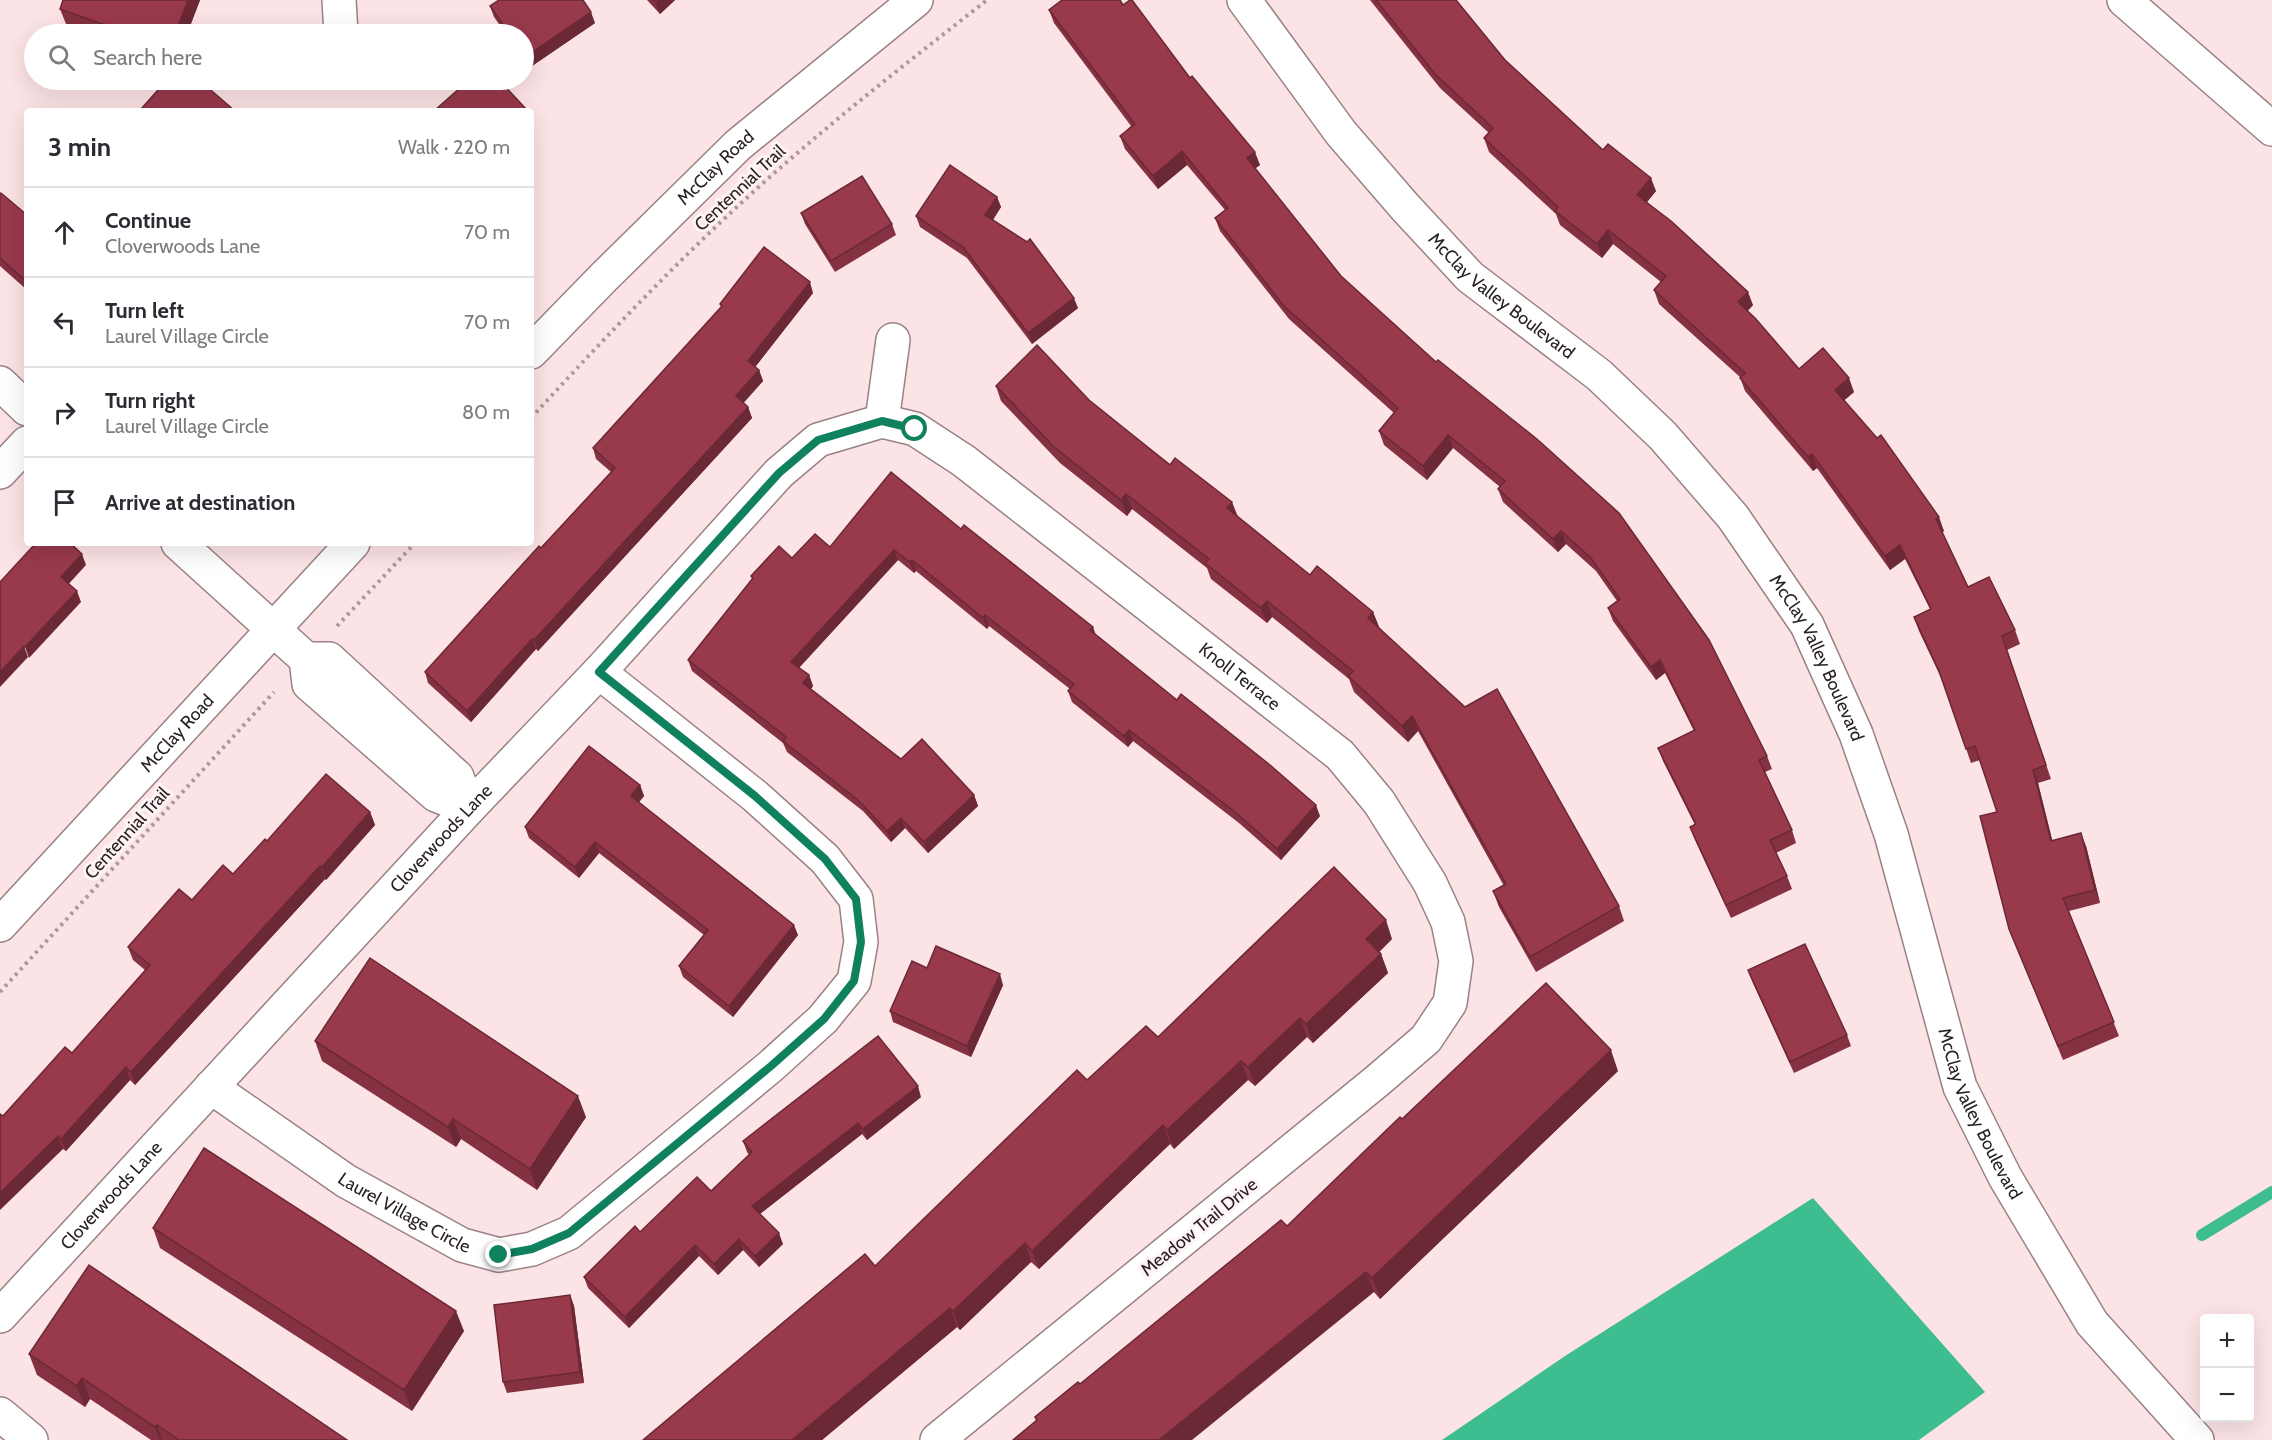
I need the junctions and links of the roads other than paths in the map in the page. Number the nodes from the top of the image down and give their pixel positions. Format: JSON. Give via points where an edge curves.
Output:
{"nodes":[{"id":1,"x":339,"y":0,"type":"edge"},
{"id":2,"x":916,"y":0,"type":"edge"},
{"id":3,"x":1244,"y":0,"type":"edge"},
{"id":4,"x":2124,"y":0,"type":"edge"},
{"id":5,"x":340,"y":24,"type":"edge"},
{"id":6,"x":2272,"y":129,"type":"edge"},
{"id":7,"x":892,"y":340,"type":"dead end"},
{"id":8,"x":534,"y":349,"type":"edge"},
{"id":9,"x":0,"y":383,"type":"edge"},
{"id":10,"x":24,"y":406,"type":"edge"},
{"id":11,"x":882,"y":421,"type":"junction"},
{"id":12,"x":24,"y":446,"type":"edge"},
{"id":13,"x":0,"y":472,"type":"edge"},
{"id":14,"x":181,"y":546,"type":"edge"},
{"id":15,"x":350,"y":546,"type":"edge"},
{"id":16,"x":273,"y":629,"type":"junction"},
{"id":17,"x":599,"y":672,"type":"junction"},
{"id":18,"x":468,"y":808,"type":"junction"},
{"id":19,"x":0,"y":925,"type":"edge"},
{"id":20,"x":1450,"y":1004,"type":"joint"},
{"id":21,"x":211,"y":1087,"type":"junction"},
{"id":22,"x":0,"y":1316,"type":"edge"},
{"id":23,"x":0,"y":1414,"type":"edge"},
{"id":24,"x":31,"y":1440,"type":"edge"},
{"id":25,"x":937,"y":1440,"type":"edge"},
{"id":26,"x":2197,"y":1440,"type":"edge"}],
"edges":[{"from":1,"to":5,"type":"street"},
{"from":2,"to":8,"type":"street","name":"McClay Road","via":[[738,145]]},
{"from":3,"to":26,"type":"street","name":"McClay Valley Boulevard","via":[[1341,133],[1470,277],[1599,375],[1663,436],[1733,517],[1807,625],[1856,734],[1891,834],[1960,1087],[2005,1177],[2092,1323]]},
{"from":4,"to":6,"type":"street"},
{"from":7,"to":11,"type":"street"},
{"from":9,"to":10,"type":"street"},
{"from":11,"to":17,"type":"street","name":"Cloverwoods Lane","via":[[818,440],[779,473]]},
{"from":11,"to":20,"type":"street","name":"Knoll Terrace","via":[[915,429],[964,461],[1340,755],[1379,802],[1430,883],[1448,922],[1456,961]]},
{"from":12,"to":13,"type":"street"},
{"from":14,"to":16,"type":"street"},
{"from":15,"to":16,"type":"street","name":"McClay Road"},
{"from":16,"to":18,"type":"street","via":[[306,659],[329,659],[449,769],[457,777]]},
{"from":16,"to":19,"type":"street","name":"McClay Road"},
{"from":17,"to":18,"type":"street","name":"Cloverwoods Lane"},
{"from":17,"to":21,"type":"street","name":"Laurel Village Circle","via":[[755,796],[825,859],[856,899],[861,942],[854,981],[824,1019],[569,1233],[532,1249],[499,1255],[462,1245],[346,1180]]},
{"from":18,"to":21,"type":"street","name":"Cloverwoods Lane"},
{"from":20,"to":25,"type":"street","name":"Meadow Trail Drive","via":[[1426,1039],[1377,1081]]},
{"from":21,"to":22,"type":"street","name":"Cloverwoods Lane"},
{"from":23,"to":24,"type":"street"}]}
